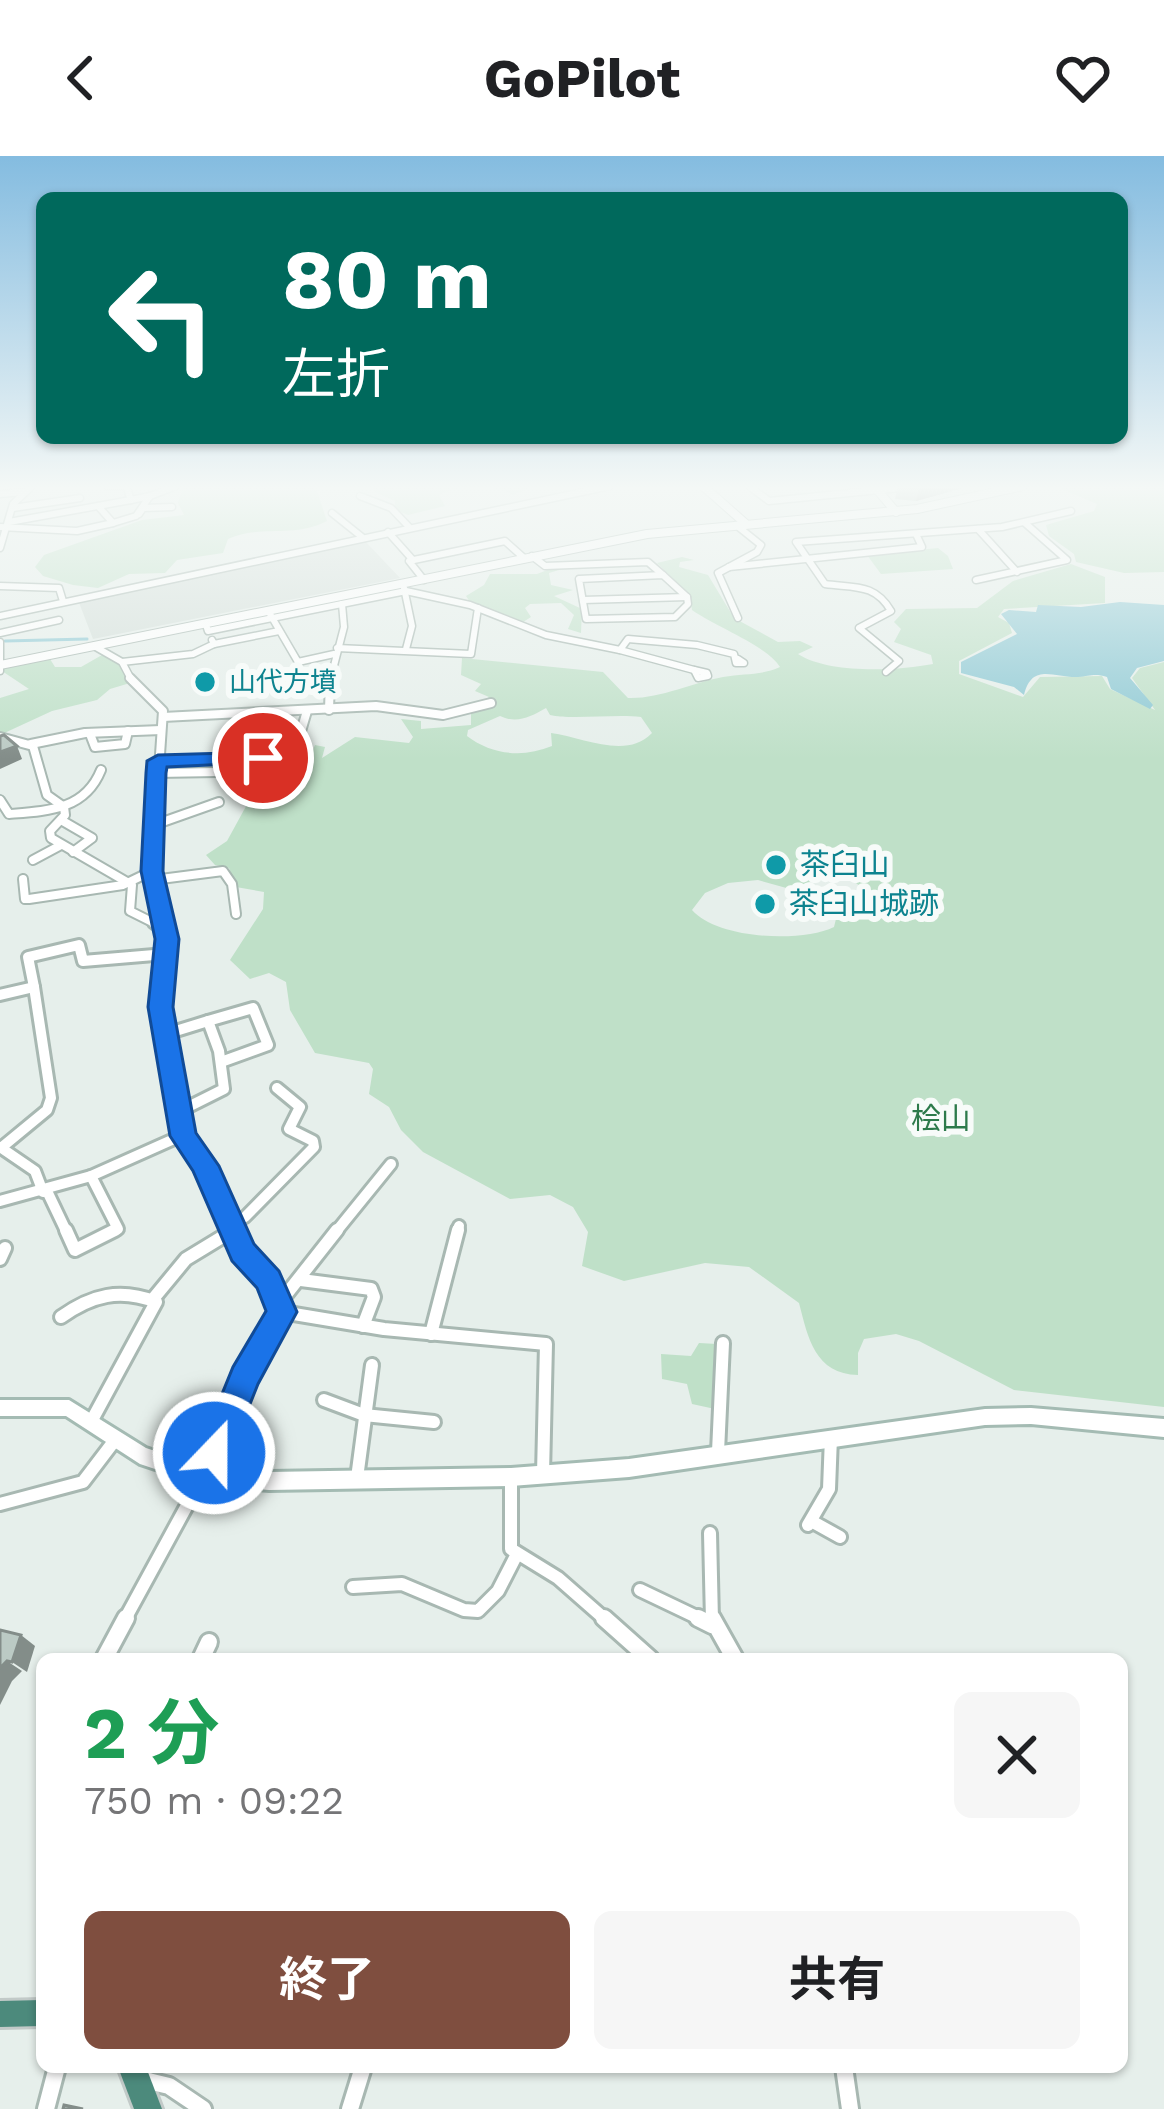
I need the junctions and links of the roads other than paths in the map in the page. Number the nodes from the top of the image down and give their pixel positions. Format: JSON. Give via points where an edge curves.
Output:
{"nodes":[{"id":1,"x":174,"y":577,"type":"edge"},
{"id":2,"x":422,"y":577,"type":"edge"},
{"id":3,"x":437,"y":577,"type":"edge"},
{"id":4,"x":619,"y":577,"type":"edge"},
{"id":5,"x":665,"y":577,"type":"edge"},
{"id":6,"x":718,"y":577,"type":"edge"},
{"id":7,"x":821,"y":577,"type":"edge"},
{"id":8,"x":991,"y":577,"type":"edge"},
{"id":9,"x":424,"y":580,"type":"junction"},
{"id":10,"x":976,"y":580,"type":"dead end"},
{"id":11,"x":0,"y":586,"type":"edge"},
{"id":12,"x":25,"y":587,"type":"junction"},
{"id":13,"x":403,"y":588,"type":"junction"},
{"id":14,"x":687,"y":597,"type":"junction"},
{"id":15,"x":584,"y":600,"type":"junction"},
{"id":16,"x":58,"y":602,"type":"junction"},
{"id":17,"x":342,"y":604,"type":"junction"},
{"id":18,"x":478,"y":608,"type":"junction"},
{"id":19,"x":23,"y":611,"type":"junction"},
{"id":20,"x":270,"y":615,"type":"junction"},
{"id":21,"x":0,"y":616,"type":"edge"},
{"id":22,"x":738,"y":618,"type":"dead end"},
{"id":23,"x":59,"y":620,"type":"junction"},
{"id":24,"x":207,"y":628,"type":"junction"},
{"id":25,"x":280,"y":631,"type":"junction"},
{"id":26,"x":64,"y":635,"type":"dead end"},
{"id":27,"x":0,"y":638,"type":"edge"},
{"id":28,"x":214,"y":644,"type":"junction"},
{"id":29,"x":94,"y":646,"type":"junction"},
{"id":30,"x":406,"y":649,"type":"junction"},
{"id":31,"x":620,"y":650,"type":"junction"},
{"id":32,"x":336,"y":651,"type":"junction"},
{"id":33,"x":122,"y":662,"type":"junction"},
{"id":34,"x":298,"y":662,"type":"junction"},
{"id":35,"x":760,"y":662,"type":"dead end"},
{"id":36,"x":1,"y":667,"type":"edge"},
{"id":37,"x":694,"y":669,"type":"dead end"},
{"id":38,"x":886,"y":672,"type":"dead end"},
{"id":39,"x":306,"y":677,"type":"dead end"},
{"id":40,"x":490,"y":703,"type":"dead end"},
{"id":41,"x":329,"y":710,"type":"junction"},
{"id":42,"x":307,"y":711,"type":"junction"},
{"id":43,"x":163,"y":716,"type":"junction"},
{"id":44,"x":161,"y":730,"type":"junction"},
{"id":45,"x":0,"y":737,"type":"edge"},
{"id":46,"x":299,"y":738,"type":"dead end"},
{"id":47,"x":31,"y":744,"type":"junction"},
{"id":48,"x":263,"y":758,"type":"dead end"},
{"id":49,"x":157,"y":767,"type":"junction"},
{"id":50,"x":101,"y":770,"type":"dead end"},
{"id":51,"x":218,"y":772,"type":"dead end"},
{"id":52,"x":0,"y":800,"type":"edge"},
{"id":53,"x":219,"y":802,"type":"dead end"},
{"id":54,"x":64,"y":807,"type":"junction"},
{"id":55,"x":61,"y":820,"type":"junction"},
{"id":56,"x":154,"y":825,"type":"junction"},
{"id":57,"x":61,"y":845,"type":"junction"},
{"id":58,"x":74,"y":852,"type":"junction"},
{"id":59,"x":33,"y":860,"type":"dead end"},
{"id":60,"x":152,"y":875,"type":"junction"},
{"id":61,"x":23,"y":879,"type":"dead end"},
{"id":62,"x":129,"y":882,"type":"junction"},
{"id":63,"x":236,"y":914,"type":"dead end"},
{"id":64,"x":165,"y":928,"type":"junction"},
{"id":65,"x":166,"y":954,"type":"junction"},
{"id":66,"x":34,"y":986,"type":"junction"},
{"id":67,"x":0,"y":995,"type":"edge"},
{"id":68,"x":208,"y":1022,"type":"junction"},
{"id":69,"x":166,"y":1034,"type":"junction"},
{"id":70,"x":221,"y":1063,"type":"junction"},
{"id":71,"x":277,"y":1088,"type":"dead end"},
{"id":72,"x":180,"y":1112,"type":"junction"},
{"id":73,"x":183,"y":1136,"type":"junction"},
{"id":74,"x":0,"y":1148,"type":"edge"},
{"id":75,"x":391,"y":1164,"type":"dead end"},
{"id":76,"x":91,"y":1176,"type":"junction"},
{"id":77,"x":45,"y":1192,"type":"junction"},
{"id":78,"x":0,"y":1202,"type":"edge"},
{"id":79,"x":459,"y":1226,"type":"dead end"},
{"id":80,"x":231,"y":1227,"type":"junction"},
{"id":81,"x":301,"y":1280,"type":"junction"},
{"id":82,"x":153,"y":1300,"type":"junction"},
{"id":83,"x":281,"y":1307,"type":"junction"},
{"id":84,"x":61,"y":1317,"type":"dead end"},
{"id":85,"x":363,"y":1326,"type":"junction"},
{"id":86,"x":431,"y":1334,"type":"junction"},
{"id":87,"x":723,"y":1343,"type":"dead end"},
{"id":88,"x":372,"y":1365,"type":"dead end"},
{"id":89,"x":323,"y":1400,"type":"dead end"},
{"id":90,"x":0,"y":1408,"type":"edge"},
{"id":91,"x":364,"y":1415,"type":"junction"},
{"id":92,"x":92,"y":1420,"type":"junction"},
{"id":93,"x":434,"y":1422,"type":"dead end"},
{"id":94,"x":1164,"y":1428,"type":"edge"},
{"id":95,"x":831,"y":1437,"type":"junction"},
{"id":96,"x":115,"y":1440,"type":"junction"},
{"id":97,"x":718,"y":1452,"type":"junction"},
{"id":98,"x":543,"y":1474,"type":"junction"},
{"id":99,"x":202,"y":1477,"type":"junction"},
{"id":100,"x":511,"y":1477,"type":"junction"},
{"id":101,"x":357,"y":1478,"type":"junction"},
{"id":102,"x":0,"y":1504,"type":"edge"},
{"id":103,"x":710,"y":1533,"type":"dead end"},
{"id":104,"x":840,"y":1537,"type":"dead end"},
{"id":105,"x":517,"y":1554,"type":"junction"},
{"id":106,"x":353,"y":1587,"type":"dead end"},
{"id":107,"x":640,"y":1590,"type":"dead end"},
{"id":108,"x":712,"y":1624,"type":"junction"},
{"id":109,"x":209,"y":1642,"type":"dead end"},
{"id":110,"x":107,"y":1653,"type":"edge"},
{"id":111,"x":204,"y":1653,"type":"edge"},
{"id":112,"x":643,"y":1653,"type":"edge"},
{"id":113,"x":731,"y":1653,"type":"edge"},
{"id":114,"x":36,"y":2013,"type":"edge"},
{"id":115,"x":0,"y":2014,"type":"edge"},
{"id":116,"x":55,"y":2073,"type":"edge"},
{"id":117,"x":134,"y":2073,"type":"edge"},
{"id":118,"x":360,"y":2073,"type":"edge"},
{"id":119,"x":845,"y":2073,"type":"edge"},
{"id":120,"x":46,"y":2109,"type":"edge"},
{"id":121,"x":148,"y":2109,"type":"edge"},
{"id":122,"x":203,"y":2109,"type":"edge"},
{"id":123,"x":350,"y":2109,"type":"edge"},
{"id":124,"x":850,"y":2109,"type":"edge"}],
"edges":[{"from":1,"to":16,"type":"street"},
{"from":2,"to":9,"type":"street"},
{"from":3,"to":9,"type":"street"},
{"from":4,"to":15,"type":"street","via":[[580,579]]},
{"from":5,"to":14,"type":"street"},
{"from":6,"to":22,"type":"street"},
{"from":7,"to":38,"type":"street","via":[[827,585],[881,592],[891,611],[859,628],[898,662]]},
{"from":8,"to":10,"type":"street"},
{"from":9,"to":13,"type":"street"},
{"from":11,"to":12,"type":"street"},
{"from":12,"to":16,"type":"street","via":[[59,588]]},
{"from":12,"to":19,"type":"street"},
{"from":13,"to":17,"type":"street"},
{"from":13,"to":18,"type":"street"},
{"from":13,"to":20,"type":"street"},
{"from":13,"to":30,"type":"street","via":[[412,626]]},
{"from":14,"to":15,"type":"street"},
{"from":14,"to":15,"type":"street","via":[[675,617],[586,619]]},
{"from":16,"to":19,"type":"street"},
{"from":16,"to":23,"type":"street"},
{"from":17,"to":20,"type":"street"},
{"from":17,"to":32,"type":"street"},
{"from":18,"to":30,"type":"street","via":[[471,654]]},
{"from":18,"to":31,"type":"street","via":[[546,635]]},
{"from":19,"to":21,"type":"street"},
{"from":20,"to":24,"type":"street"},
{"from":20,"to":25,"type":"street"},
{"from":23,"to":26,"type":"street"},
{"from":23,"to":27,"type":"street"},
{"from":24,"to":28,"type":"street"},
{"from":24,"to":29,"type":"street"},
{"from":25,"to":28,"type":"street"},
{"from":25,"to":34,"type":"street"},
{"from":27,"to":36,"type":"street"},
{"from":28,"to":33,"type":"street","via":[[180,658]]},
{"from":29,"to":33,"type":"street"},
{"from":29,"to":36,"type":"street"},
{"from":30,"to":32,"type":"street"},
{"from":31,"to":35,"type":"street","via":[[628,639],[713,646]]},
{"from":31,"to":37,"type":"street"},
{"from":32,"to":34,"type":"street"},
{"from":32,"to":41,"type":"street"},
{"from":33,"to":43,"type":"street"},
{"from":34,"to":39,"type":"street"},
{"from":40,"to":41,"type":"street","via":[[443,715],[388,706]]},
{"from":41,"to":42,"type":"street"},
{"from":42,"to":43,"type":"street"},
{"from":42,"to":46,"type":"street"},
{"from":43,"to":44,"type":"street"},
{"from":44,"to":47,"type":"street","via":[[128,731],[125,745],[91,746],[91,734]]},
{"from":44,"to":49,"type":"street"},
{"from":45,"to":47,"type":"street"},
{"from":47,"to":54,"type":"street","via":[[47,795]]},
{"from":48,"to":49,"type":"street"},
{"from":49,"to":51,"type":"street"},
{"from":49,"to":56,"type":"street"},
{"from":50,"to":54,"type":"street","via":[[75,807]]},
{"from":52,"to":54,"type":"street","via":[[8,814]]},
{"from":53,"to":56,"type":"street"},
{"from":54,"to":55,"type":"street"},
{"from":55,"to":57,"type":"street","via":[[49,834]]},
{"from":55,"to":58,"type":"street","via":[[92,838]]},
{"from":56,"to":60,"type":"street"},
{"from":57,"to":58,"type":"street"},
{"from":57,"to":59,"type":"street"},
{"from":58,"to":62,"type":"street"},
{"from":60,"to":62,"type":"street"},
{"from":60,"to":63,"type":"street","via":[[223,871]]},
{"from":60,"to":64,"type":"street"},
{"from":61,"to":62,"type":"street","via":[[25,899]]},
{"from":62,"to":64,"type":"street","via":[[130,911]]},
{"from":64,"to":65,"type":"street"},
{"from":65,"to":66,"type":"street","via":[[83,961],[79,945],[28,957]]},
{"from":65,"to":69,"type":"street"},
{"from":66,"to":67,"type":"street"},
{"from":66,"to":74,"type":"street","via":[[50,1105]]},
{"from":68,"to":69,"type":"street"},
{"from":68,"to":70,"type":"street"},
{"from":68,"to":70,"type":"street","via":[[253,1008],[268,1046]]},
{"from":69,"to":72,"type":"street"},
{"from":70,"to":72,"type":"street","via":[[224,1089]]},
{"from":71,"to":80,"type":"street","via":[[300,1108],[289,1129],[314,1147]]},
{"from":72,"to":73,"type":"street"},
{"from":73,"to":76,"type":"street"},
{"from":73,"to":80,"type":"street"},
{"from":74,"to":77,"type":"street","via":[[34,1171]]},
{"from":75,"to":81,"type":"street"},
{"from":76,"to":77,"type":"street"},
{"from":76,"to":77,"type":"street","via":[[118,1229],[75,1250]]},
{"from":77,"to":78,"type":"street"},
{"from":79,"to":86,"type":"street"},
{"from":80,"to":82,"type":"street","via":[[186,1259]]},
{"from":80,"to":83,"type":"street"},
{"from":81,"to":83,"type":"street"},
{"from":81,"to":85,"type":"street","via":[[371,1289]]},
{"from":82,"to":84,"type":"street","via":[[108,1293]]},
{"from":82,"to":92,"type":"street","via":[[156,1309]]},
{"from":83,"to":85,"type":"street"},
{"from":83,"to":99,"type":"street"},
{"from":85,"to":86,"type":"street"},
{"from":86,"to":98,"type":"street","via":[[546,1344]]},
{"from":87,"to":97,"type":"street"},
{"from":88,"to":91,"type":"street"},
{"from":89,"to":91,"type":"street"},
{"from":90,"to":92,"type":"main road","via":[[56,1405]]},
{"from":91,"to":93,"type":"street"},
{"from":91,"to":101,"type":"street"},
{"from":92,"to":96,"type":"main road"},
{"from":94,"to":95,"type":"main road","via":[[1018,1415]]},
{"from":95,"to":97,"type":"main road"},
{"from":95,"to":104,"type":"street","via":[[829,1490],[810,1523]]},
{"from":96,"to":99,"type":"main road"},
{"from":96,"to":102,"type":"street","via":[[83,1482]]},
{"from":97,"to":98,"type":"main road"},
{"from":98,"to":100,"type":"main road"},
{"from":99,"to":101,"type":"main road"},
{"from":99,"to":110,"type":"street"},
{"from":100,"to":101,"type":"main road"},
{"from":100,"to":105,"type":"street","via":[[510,1545]]},
{"from":103,"to":108,"type":"street"},
{"from":105,"to":106,"type":"street","via":[[478,1611],[402,1584]]},
{"from":105,"to":112,"type":"street","via":[[558,1578]]},
{"from":107,"to":108,"type":"street"},
{"from":108,"to":113,"type":"street"},
{"from":109,"to":111,"type":"street"},
{"from":114,"to":115,"type":"highway"},
{"from":116,"to":120,"type":"street"},
{"from":117,"to":121,"type":"highway"},
{"from":117,"to":122,"type":"street"},
{"from":118,"to":123,"type":"street"},
{"from":119,"to":124,"type":"street"}]}
